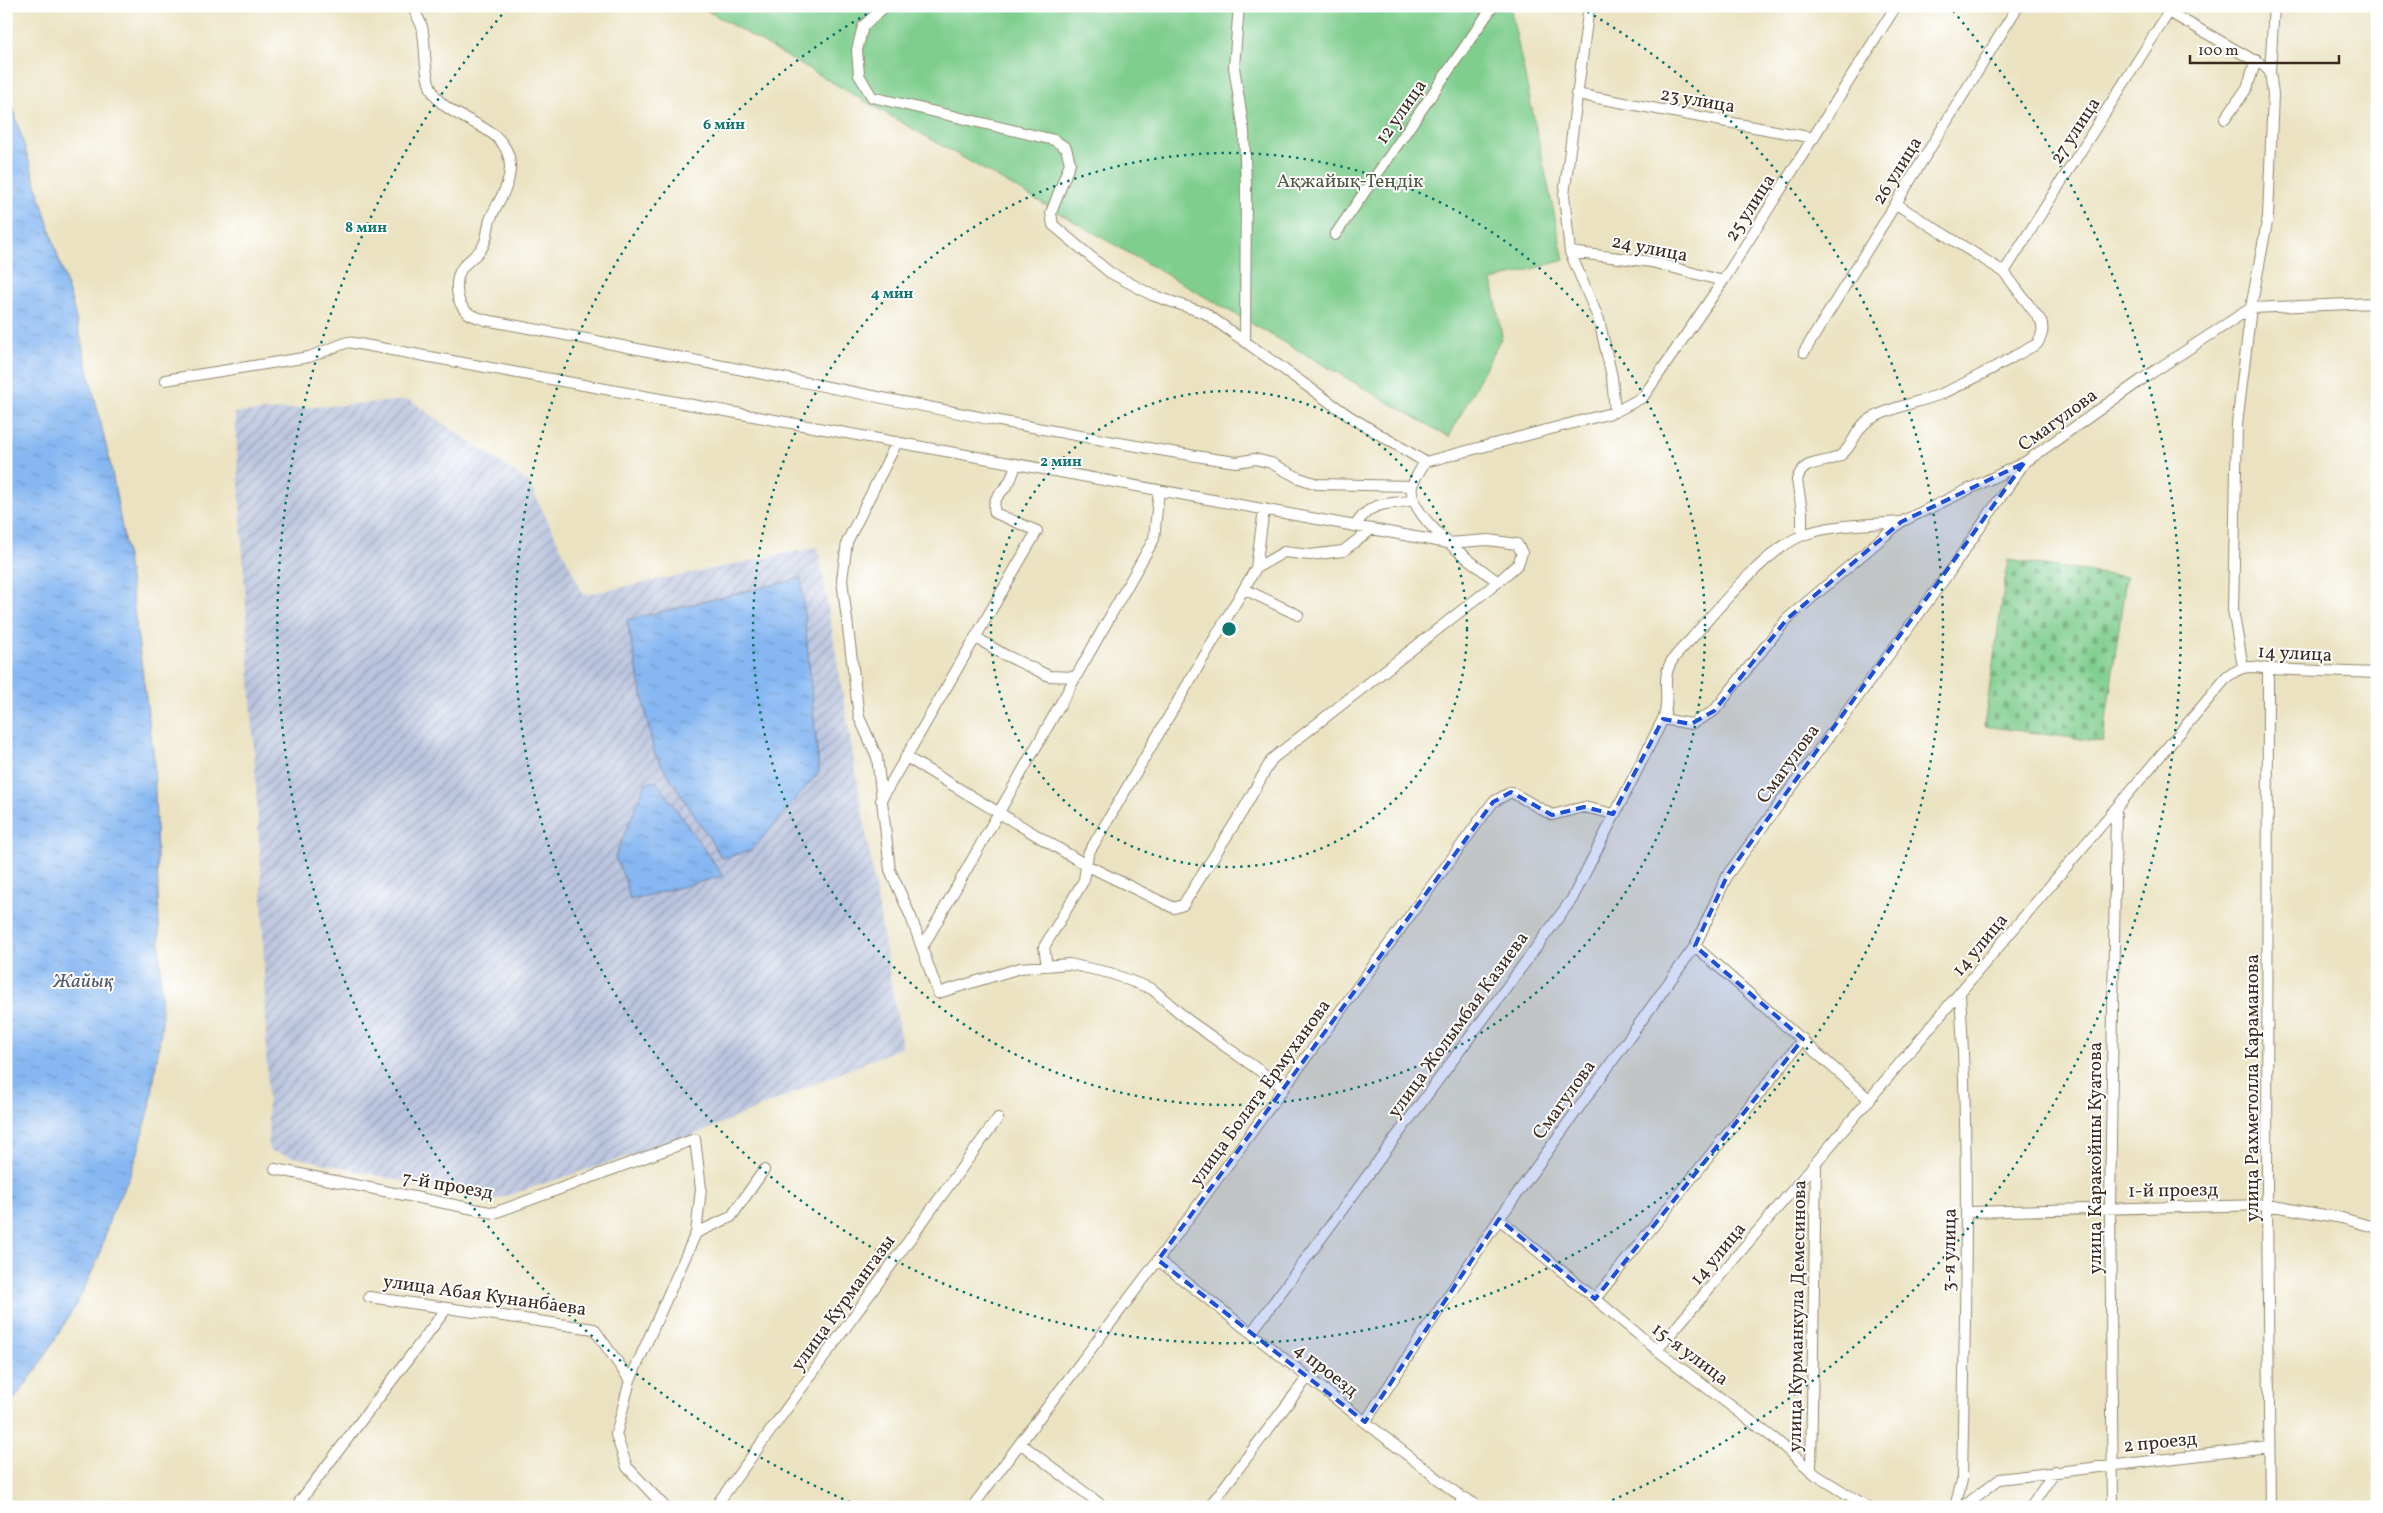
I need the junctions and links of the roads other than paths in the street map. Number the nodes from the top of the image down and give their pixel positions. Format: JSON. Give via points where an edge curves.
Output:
{"nodes":[{"id":1,"x":413,"y":6,"type":"edge"},
{"id":2,"x":878,"y":6,"type":"edge"},
{"id":3,"x":1239,"y":6,"type":"edge"},
{"id":4,"x":1493,"y":6,"type":"edge"},
{"id":5,"x":1589,"y":6,"type":"edge"},
{"id":6,"x":1896,"y":6,"type":"edge"},
{"id":7,"x":2018,"y":6,"type":"edge"},
{"id":8,"x":2274,"y":6,"type":"edge"},
{"id":9,"x":2171,"y":9,"type":"edge"},
{"id":10,"x":2256,"y":60,"type":"junction"},
{"id":11,"x":2270,"y":72,"type":"junction"},
{"id":12,"x":1576,"y":94,"type":"junction"},
{"id":13,"x":2225,"y":119,"type":"dead end"},
{"id":14,"x":1814,"y":138,"type":"junction"},
{"id":15,"x":1896,"y":204,"type":"junction"},
{"id":16,"x":1335,"y":235,"type":"dead end"},
{"id":17,"x":1570,"y":252,"type":"junction"},
{"id":18,"x":2004,"y":272,"type":"junction"},
{"id":19,"x":1723,"y":281,"type":"junction"},
{"id":20,"x":2377,"y":303,"type":"edge"},
{"id":21,"x":2251,"y":308,"type":"junction"},
{"id":22,"x":1245,"y":342,"type":"junction"},
{"id":23,"x":1804,"y":352,"type":"dead end"},
{"id":24,"x":165,"y":380,"type":"dead end"},
{"id":25,"x":1615,"y":412,"type":"junction"},
{"id":26,"x":897,"y":442,"type":"junction"},
{"id":27,"x":1425,"y":462,"type":"junction"},
{"id":28,"x":2024,"y":463,"type":"junction"},
{"id":29,"x":1016,"y":464,"type":"junction"},
{"id":30,"x":1412,"y":486,"type":"junction"},
{"id":31,"x":1159,"y":490,"type":"junction"},
{"id":32,"x":1414,"y":500,"type":"junction"},
{"id":33,"x":1264,"y":509,"type":"junction"},
{"id":34,"x":1901,"y":522,"type":"junction"},
{"id":35,"x":1355,"y":526,"type":"junction"},
{"id":36,"x":1372,"y":529,"type":"junction"},
{"id":37,"x":1802,"y":535,"type":"junction"},
{"id":38,"x":1448,"y":543,"type":"junction"},
{"id":39,"x":1256,"y":568,"type":"junction"},
{"id":40,"x":1498,"y":582,"type":"junction"},
{"id":41,"x":1244,"y":589,"type":"junction"},
{"id":42,"x":1298,"y":615,"type":"dead end"},
{"id":43,"x":975,"y":637,"type":"junction"},
{"id":44,"x":2243,"y":667,"type":"junction"},
{"id":45,"x":2268,"y":669,"type":"junction"},
{"id":46,"x":2377,"y":673,"type":"edge"},
{"id":47,"x":1076,"y":677,"type":"junction"},
{"id":48,"x":1663,"y":719,"type":"junction"},
{"id":49,"x":906,"y":757,"type":"junction"},
{"id":50,"x":881,"y":800,"type":"junction"},
{"id":51,"x":2116,"y":810,"type":"junction"},
{"id":52,"x":1000,"y":813,"type":"junction"},
{"id":53,"x":1614,"y":814,"type":"junction"},
{"id":54,"x":1086,"y":865,"type":"junction"},
{"id":55,"x":1696,"y":946,"type":"junction"},
{"id":56,"x":922,"y":948,"type":"junction"},
{"id":57,"x":1047,"y":966,"type":"junction"},
{"id":58,"x":1960,"y":994,"type":"junction"},
{"id":59,"x":1803,"y":1039,"type":"junction"},
{"id":60,"x":1284,"y":1088,"type":"junction"},
{"id":61,"x":1870,"y":1100,"type":"junction"},
{"id":62,"x":998,"y":1118,"type":"dead end"},
{"id":63,"x":1816,"y":1163,"type":"junction"},
{"id":64,"x":275,"y":1169,"type":"dead end"},
{"id":65,"x":764,"y":1170,"type":"dead end"},
{"id":66,"x":2267,"y":1206,"type":"junction"},
{"id":67,"x":2110,"y":1208,"type":"junction"},
{"id":68,"x":1967,"y":1212,"type":"junction"},
{"id":69,"x":1499,"y":1219,"type":"junction"},
{"id":70,"x":2377,"y":1228,"type":"edge"},
{"id":71,"x":696,"y":1233,"type":"junction"},
{"id":72,"x":1158,"y":1260,"type":"junction"},
{"id":73,"x":369,"y":1297,"type":"dead end"},
{"id":74,"x":1595,"y":1299,"type":"junction"},
{"id":75,"x":447,"y":1308,"type":"junction"},
{"id":76,"x":1251,"y":1333,"type":"junction"},
{"id":77,"x":1657,"y":1350,"type":"junction"},
{"id":78,"x":1308,"y":1377,"type":"junction"},
{"id":79,"x":630,"y":1380,"type":"junction"},
{"id":80,"x":1365,"y":1422,"type":"junction"},
{"id":81,"x":1020,"y":1443,"type":"junction"},
{"id":82,"x":2269,"y":1446,"type":"junction"},
{"id":83,"x":2113,"y":1464,"type":"junction"},
{"id":84,"x":1811,"y":1470,"type":"junction"},
{"id":85,"x":2055,"y":1471,"type":"junction"},
{"id":86,"x":1466,"y":1505,"type":"edge"},
{"id":87,"x":298,"y":1507,"type":"edge"},
{"id":88,"x":665,"y":1507,"type":"edge"},
{"id":89,"x":714,"y":1507,"type":"edge"},
{"id":90,"x":972,"y":1507,"type":"edge"},
{"id":91,"x":1104,"y":1507,"type":"edge"},
{"id":92,"x":1209,"y":1507,"type":"edge"},
{"id":93,"x":1868,"y":1507,"type":"edge"},
{"id":94,"x":1955,"y":1507,"type":"edge"},
{"id":95,"x":1964,"y":1507,"type":"edge"},
{"id":96,"x":2031,"y":1507,"type":"edge"},
{"id":97,"x":2113,"y":1507,"type":"edge"},
{"id":98,"x":2270,"y":1507,"type":"edge"}],
"edges":[{"from":1,"to":30,"type":"street","via":[[421,25],[428,78],[435,96],[495,136],[507,150],[510,167],[506,188],[493,214],[482,249],[470,258],[456,283],[458,297],[468,313],[485,320],[1030,428],[1214,459],[1237,462],[1255,459],[1317,484]]},
{"from":2,"to":22,"type":"street","via":[[881,10],[863,26],[857,50],[859,75],[872,97],[1054,140],[1066,148],[1070,163],[1051,213],[1053,225],[1109,272],[1152,296],[1205,314]]},
{"from":3,"to":22,"type":"street","via":[[1234,66],[1244,132]]},
{"from":4,"to":16,"type":"street","name":"12 улица"},
{"from":5,"to":12,"type":"street"},
{"from":6,"to":14,"type":"street","name":"25 улица"},
{"from":7,"to":15,"type":"street","name":"26 улица"},
{"from":8,"to":11,"type":"street"},
{"from":9,"to":10,"type":"street"},
{"from":9,"to":18,"type":"street","name":"27 улица"},
{"from":10,"to":11,"type":"street"},
{"from":10,"to":13,"type":"street","via":[[2247,88]]},
{"from":11,"to":21,"type":"street","via":[[2273,94],[2268,217]]},
{"from":12,"to":14,"type":"street","name":"23 улица"},
{"from":12,"to":17,"type":"street","via":[[1564,195]]},
{"from":14,"to":19,"type":"street","name":"25 улица"},
{"from":15,"to":18,"type":"street"},
{"from":15,"to":23,"type":"street","name":"26 улица"},
{"from":17,"to":19,"type":"street","name":"24 улица","via":[[1652,262]]},
{"from":17,"to":25,"type":"street","via":[[1599,320],[1612,377]]},
{"from":18,"to":37,"type":"street","via":[[2041,321],[2043,329],[2037,344],[1943,393],[1867,420],[1844,454],[1808,464],[1798,475]]},
{"from":19,"to":25,"type":"street","name":"25 улица","via":[[1643,397]]},
{"from":20,"to":21,"type":"street"},
{"from":21,"to":28,"type":"street","name":"Смагулова","via":[[2144,378]]},
{"from":21,"to":44,"type":"street","via":[[2237,425],[2234,520],[2233,610]]},
{"from":22,"to":27,"type":"street","via":[[1349,416]]},
{"from":24,"to":26,"type":"street","via":[[309,357],[348,342]]},
{"from":25,"to":27,"type":"street","name":"25 улица"},
{"from":26,"to":29,"type":"street"},
{"from":26,"to":50,"type":"street","via":[[847,542],[842,580],[859,718],[877,757]]},
{"from":27,"to":30,"type":"street"},
{"from":28,"to":34,"type":"street","name":"улица Жолымбая Казиева"},
{"from":28,"to":55,"type":"street","name":"Смагулова","via":[[1728,874]]},
{"from":29,"to":31,"type":"street"},
{"from":29,"to":43,"type":"street","via":[[1009,484],[998,494],[993,506],[995,513],[1037,531]]},
{"from":30,"to":32,"type":"street"},
{"from":31,"to":33,"type":"street"},
{"from":31,"to":47,"type":"street","via":[[1154,539]]},
{"from":32,"to":35,"type":"street","via":[[1374,506],[1361,516]]},
{"from":32,"to":38,"type":"street","via":[[1430,525]]},
{"from":33,"to":35,"type":"street"},
{"from":33,"to":39,"type":"street"},
{"from":34,"to":37,"type":"street","name":"улица Жолымбая Казиева"},
{"from":34,"to":48,"type":"street","name":"улица Жолымбая Казиева","via":[[1787,619],[1714,711],[1691,724]]},
{"from":35,"to":36,"type":"street"},
{"from":36,"to":38,"type":"street"},
{"from":36,"to":39,"type":"street","via":[[1343,551],[1310,555],[1284,552]]},
{"from":37,"to":48,"type":"street","name":"улица Жолымбая Казиева","via":[[1782,546],[1725,600],[1670,663],[1665,678],[1668,695]]},
{"from":38,"to":40,"type":"street"},
{"from":38,"to":40,"type":"street","via":[[1488,540],[1517,544],[1522,553],[1518,564]]},
{"from":39,"to":41,"type":"street"},
{"from":40,"to":54,"type":"street","via":[[1272,759],[1183,905],[1174,908],[1164,905]]},
{"from":41,"to":42,"type":"street"},
{"from":41,"to":54,"type":"street","via":[[1088,854]]},
{"from":43,"to":47,"type":"street","via":[[1049,676]]},
{"from":43,"to":49,"type":"street"},
{"from":44,"to":45,"type":"street","name":"14 улица"},
{"from":44,"to":51,"type":"street","name":"14 улица","via":[[2227,677]]},
{"from":45,"to":46,"type":"street","name":"14 улица"},
{"from":45,"to":66,"type":"street","name":"улица Рахметолла Караманова"},
{"from":47,"to":52,"type":"street"},
{"from":48,"to":53,"type":"street","name":"улица Жолымбая Казиева"},
{"from":49,"to":50,"type":"street"},
{"from":49,"to":52,"type":"street"},
{"from":50,"to":56,"type":"street","via":[[890,870]]},
{"from":51,"to":58,"type":"street","name":"14 улица"},
{"from":51,"to":67,"type":"street","name":"улица Каракойшы Куатова"},
{"from":52,"to":54,"type":"street"},
{"from":52,"to":56,"type":"street"},
{"from":53,"to":60,"type":"street","name":"улица Болата Ермуханова","via":[[1584,807],[1552,816],[1511,792],[1493,802]]},
{"from":53,"to":76,"type":"street","name":"улица Жолымбая Казиева","via":[[1572,899]]},
{"from":54,"to":57,"type":"street","via":[[1084,880],[1044,947]]},
{"from":55,"to":59,"type":"street"},
{"from":55,"to":69,"type":"street","name":"Смагулова"},
{"from":56,"to":57,"type":"street","via":[[938,993],[1020,968]]},
{"from":57,"to":60,"type":"street","via":[[1069,964],[1110,973],[1152,989],[1188,1020]]},
{"from":58,"to":61,"type":"street","name":"14 улица"},
{"from":58,"to":68,"type":"street","name":"3-я улица"},
{"from":59,"to":61,"type":"street"},
{"from":59,"to":74,"type":"street"},
{"from":60,"to":72,"type":"street","name":"улица Болата Ермуханова"},
{"from":61,"to":63,"type":"street","name":"14 улица"},
{"from":62,"to":89,"type":"street","name":"улица Курмангазы"},
{"from":63,"to":77,"type":"street","name":"14 улица"},
{"from":63,"to":84,"type":"street","name":"улица Курманкула Демесинова"},
{"from":64,"to":71,"type":"street","name":"7-й проезд","via":[[494,1212],[695,1139],[701,1189]]},
{"from":65,"to":71,"type":"street","via":[[731,1218]]},
{"from":66,"to":67,"type":"street","name":"1-й проезд"},
{"from":66,"to":70,"type":"street","name":"1-й проезд","via":[[2342,1218]]},
{"from":66,"to":82,"type":"street","name":"улица Рахметолла Караманова"},
{"from":67,"to":68,"type":"street","name":"1-й проезд"},
{"from":67,"to":83,"type":"street","name":"улица Каракойшы Куатова"},
{"from":68,"to":94,"type":"street","name":"3-я улица","via":[[1962,1480]]},
{"from":69,"to":74,"type":"street","name":"15-я улица"},
{"from":69,"to":80,"type":"street","name":"Смагулова"},
{"from":71,"to":79,"type":"street"},
{"from":72,"to":76,"type":"street","name":"4 проезд"},
{"from":72,"to":81,"type":"street","name":"улица Болата Ермуханова"},
{"from":73,"to":75,"type":"street","name":"улица Абая Кунанбаева"},
{"from":74,"to":77,"type":"street","name":"15-я улица"},
{"from":75,"to":79,"type":"street","name":"улица Абая Кунанбаева","via":[[594,1329]]},
{"from":75,"to":87,"type":"street"},
{"from":76,"to":78,"type":"street","name":"4 проезд"},
{"from":77,"to":84,"type":"street","name":"15-я улица"},
{"from":78,"to":80,"type":"street","name":"4 проезд"},
{"from":78,"to":92,"type":"street"},
{"from":79,"to":88,"type":"street","via":[[616,1435],[627,1467]]},
{"from":80,"to":86,"type":"street","name":"4 проезд"},
{"from":81,"to":90,"type":"street","name":"улица Болата Ермуханова"},
{"from":81,"to":91,"type":"street"},
{"from":82,"to":83,"type":"street","name":"2 проезд"},
{"from":82,"to":98,"type":"street","name":"улица Рахметолла Караманова"},
{"from":83,"to":85,"type":"street","name":"2 проезд"},
{"from":83,"to":97,"type":"street","name":"улица Каракойшы Куатова"},
{"from":84,"to":93,"type":"street","name":"15-я улица"},
{"from":85,"to":95,"type":"street","name":"2 проезд","via":[[1999,1479]]},
{"from":85,"to":96,"type":"street"}]}
